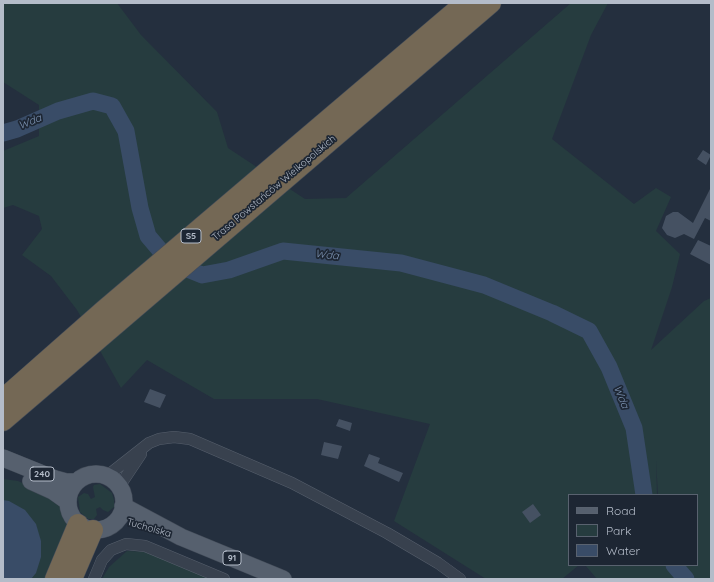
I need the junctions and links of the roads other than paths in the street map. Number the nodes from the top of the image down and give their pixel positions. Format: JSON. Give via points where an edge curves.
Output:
{"nodes":[{"id":1,"x":465,"y":3,"type":"edge"},
{"id":2,"x":491,"y":3,"type":"edge"},
{"id":3,"x":299,"y":156,"type":"junction"},
{"id":4,"x":96,"y":329,"type":"junction"},
{"id":5,"x":3,"y":399,"type":"edge"},
{"id":6,"x":3,"y":421,"type":"edge"},
{"id":7,"x":149,"y":444,"type":"junction"},
{"id":8,"x":5,"y":463,"type":"edge"},
{"id":9,"x":76,"y":482,"type":"junction"},
{"id":10,"x":113,"y":482,"type":"junction"},
{"id":11,"x":67,"y":501,"type":"junction"},
{"id":12,"x":120,"y":513,"type":"junction"},
{"id":13,"x":86,"y":527,"type":"junction"},
{"id":14,"x":55,"y":579,"type":"edge"},
{"id":15,"x":72,"y":579,"type":"edge"},
{"id":16,"x":94,"y":579,"type":"edge"},
{"id":17,"x":224,"y":579,"type":"edge"},
{"id":18,"x":283,"y":579,"type":"edge"},
{"id":19,"x":460,"y":579,"type":"edge"}],
"edges":[{"from":1,"to":3,"type":"highway","name":"Trasa Powstańców Wielkopolskich","number":"S5"},
{"from":2,"to":3,"type":"highway","name":"Trasa Powstańców Wielkopolskich","number":"S5"},
{"from":3,"to":4,"type":"highway","name":"Trasa Powstańców Wielkopolskich","number":"S5"},
{"from":4,"to":5,"type":"highway","name":"Trasa Powstańców Wielkopolskich","number":"S5"},
{"from":4,"to":6,"type":"highway","name":"Trasa Powstańców Wielkopolskich","number":"S5"},
{"from":7,"to":10,"type":"street"},
{"from":7,"to":10,"type":"street","via":[[125,476]]},
{"from":7,"to":19,"type":"street","via":[[159,439],[174,437],[190,439],[292,483],[438,563]]},
{"from":8,"to":9,"type":"main road","number":"240","via":[[66,482]]},
{"from":8,"to":11,"type":"main road"},
{"from":9,"to":10,"type":"main road","via":[[88,475],[98,474]]},
{"from":9,"to":11,"type":"main road","via":[[68,494]]},
{"from":10,"to":12,"type":"main road","via":[[123,497]]},
{"from":11,"to":13,"type":"main road","via":[[70,514]]},
{"from":12,"to":13,"type":"main road","via":[[105,528]]},
{"from":12,"to":18,"type":"main road","name":"Tucholska","number":"91"},
{"from":13,"to":14,"type":"highway"},
{"from":13,"to":15,"type":"highway"},
{"from":16,"to":17,"type":"street","via":[[102,560],[111,550],[126,544],[145,546]]}]}
